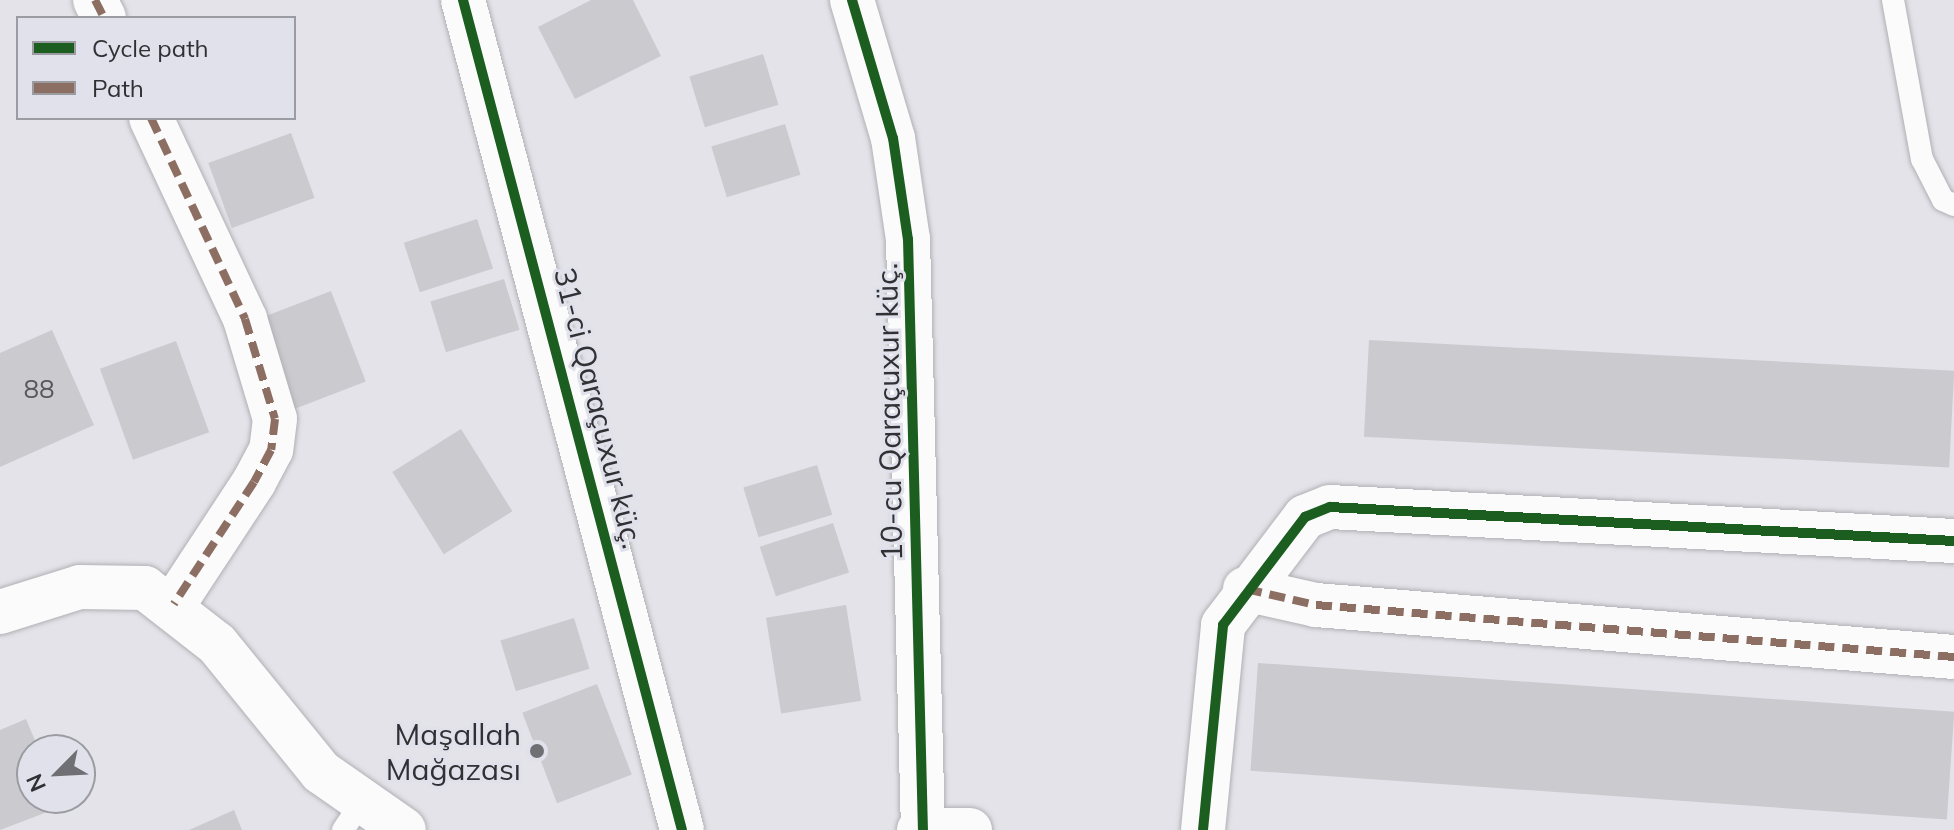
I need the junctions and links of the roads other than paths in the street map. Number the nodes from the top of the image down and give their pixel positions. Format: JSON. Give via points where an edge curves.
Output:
{"nodes":[{"id":1,"x":463,"y":0,"type":"edge"},
{"id":2,"x":852,"y":0,"type":"edge"},
{"id":3,"x":1893,"y":0,"type":"edge"},
{"id":4,"x":152,"y":120,"type":"edge"},
{"id":5,"x":1954,"y":205,"type":"edge"},
{"id":6,"x":1954,"y":541,"type":"edge"},
{"id":7,"x":1245,"y":589,"type":"junction"},
{"id":8,"x":174,"y":604,"type":"junction"},
{"id":9,"x":14,"y":607,"type":"edge"},
{"id":10,"x":1954,"y":657,"type":"edge"},
{"id":11,"x":351,"y":817,"type":"edge"},
{"id":12,"x":404,"y":830,"type":"edge"},
{"id":13,"x":682,"y":830,"type":"edge"},
{"id":14,"x":922,"y":830,"type":"edge"},
{"id":15,"x":970,"y":830,"type":"edge"},
{"id":16,"x":1203,"y":830,"type":"edge"}],
"edges":[{"from":1,"to":13,"type":"street","name":"31-ci Qaraçuxur küç."},
{"from":2,"to":14,"type":"street","name":"10-cu Qaraçuxur küç.","via":[[893,138],[908,239]]},
{"from":3,"to":5,"type":"lane","via":[[1922,159],[1943,200]]},
{"from":4,"to":8,"type":"street","via":[[245,319],[275,419],[271,450],[254,482]]},
{"from":6,"to":7,"type":"street","via":[[1330,507],[1305,517]]},
{"from":7,"to":10,"type":"street","via":[[1316,605]]},
{"from":7,"to":16,"type":"street","via":[[1223,625],[1214,672]]},
{"from":8,"to":9,"type":"street","via":[[119,584]]},
{"from":8,"to":11,"type":"street","via":[[217,644]]},
{"from":11,"to":12,"type":"street"},
{"from":14,"to":15,"type":"street"}]}
